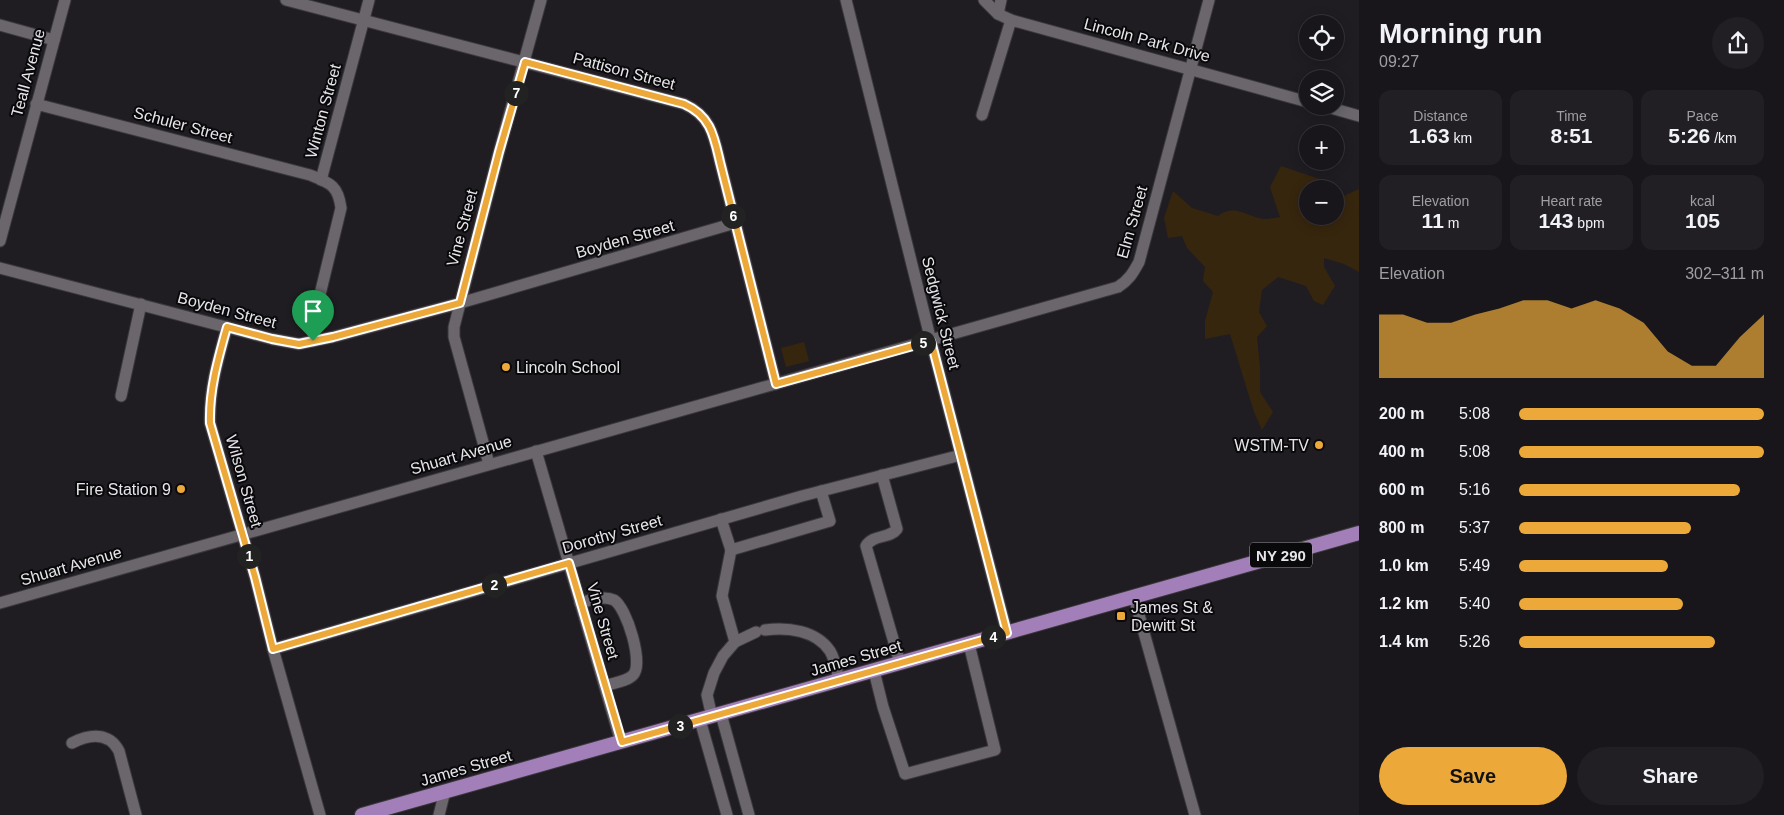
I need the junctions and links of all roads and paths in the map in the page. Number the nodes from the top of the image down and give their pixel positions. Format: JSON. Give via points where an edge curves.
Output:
{"nodes":[{"id":1,"x":64,"y":0,"type":"edge"},
{"id":2,"x":286,"y":0,"type":"edge"},
{"id":3,"x":369,"y":0,"type":"edge"},
{"id":4,"x":541,"y":0,"type":"edge"},
{"id":5,"x":846,"y":0,"type":"edge"},
{"id":6,"x":984,"y":0,"type":"edge"},
{"id":7,"x":1001,"y":0,"type":"edge"},
{"id":8,"x":1209,"y":0,"type":"edge"},
{"id":9,"x":998,"y":14,"type":"junction"},
{"id":10,"x":364,"y":20,"type":"junction"},
{"id":11,"x":1011,"y":20,"type":"junction"},
{"id":12,"x":0,"y":25,"type":"edge"},
{"id":13,"x":54,"y":40,"type":"junction"},
{"id":14,"x":525,"y":62,"type":"junction"},
{"id":15,"x":1191,"y":69,"type":"junction"},
{"id":16,"x":1299,"y":99,"type":"edge"},
{"id":17,"x":36,"y":104,"type":"junction"},
{"id":18,"x":1344,"y":112,"type":"edge"},
{"id":19,"x":982,"y":115,"type":"dead end"},
{"id":20,"x":1359,"y":116,"type":"edge"},
{"id":21,"x":321,"y":180,"type":"junction"},
{"id":22,"x":735,"y":223,"type":"junction"},
{"id":23,"x":0,"y":241,"type":"edge"},
{"id":24,"x":0,"y":268,"type":"edge"},
{"id":25,"x":460,"y":303,"type":"junction"},
{"id":26,"x":141,"y":304,"type":"junction"},
{"id":27,"x":227,"y":327,"type":"junction"},
{"id":28,"x":313,"y":341,"type":"junction"},
{"id":29,"x":931,"y":341,"type":"junction"},
{"id":30,"x":776,"y":384,"type":"junction"},
{"id":31,"x":121,"y":396,"type":"dead end"},
{"id":32,"x":536,"y":451,"type":"junction"},
{"id":33,"x":961,"y":455,"type":"junction"},
{"id":34,"x":489,"y":464,"type":"junction"},
{"id":35,"x":882,"y":475,"type":"junction"},
{"id":36,"x":821,"y":491,"type":"junction"},
{"id":37,"x":721,"y":519,"type":"junction"},
{"id":38,"x":1359,"y":533,"type":"edge"},
{"id":39,"x":242,"y":534,"type":"junction"},
{"id":40,"x":731,"y":550,"type":"junction"},
{"id":41,"x":569,"y":563,"type":"junction"},
{"id":42,"x":1134,"y":597,"type":"junction"},
{"id":43,"x":0,"y":603,"type":"edge"},
{"id":44,"x":580,"y":603,"type":"junction"},
{"id":45,"x":1007,"y":633,"type":"junction"},
{"id":46,"x":736,"y":642,"type":"junction"},
{"id":47,"x":968,"y":644,"type":"junction"},
{"id":48,"x":273,"y":649,"type":"junction"},
{"id":49,"x":900,"y":663,"type":"junction"},
{"id":50,"x":874,"y":671,"type":"junction"},
{"id":51,"x":839,"y":681,"type":"junction"},
{"id":52,"x":605,"y":686,"type":"junction"},
{"id":53,"x":711,"y":717,"type":"junction"},
{"id":54,"x":72,"y":742,"type":"dead end"},
{"id":55,"x":622,"y":742,"type":"junction"},
{"id":56,"x":445,"y":791,"type":"junction"},
{"id":57,"x":748,"y":812,"type":"edge"},
{"id":58,"x":136,"y":815,"type":"edge"},
{"id":59,"x":320,"y":815,"type":"edge"},
{"id":60,"x":362,"y":815,"type":"edge"},
{"id":61,"x":439,"y":815,"type":"edge"},
{"id":62,"x":727,"y":815,"type":"edge"},
{"id":63,"x":1195,"y":815,"type":"edge"}],
"edges":[{"from":1,"to":13,"type":"street","name":"Teall Avenue"},
{"from":2,"to":10,"type":"street","name":"Pattison Street"},
{"from":3,"to":10,"type":"street","name":"Winton Street"},
{"from":4,"to":14,"type":"street","name":"Vine Street"},
{"from":5,"to":29,"type":"street","name":"Sedgwick Street"},
{"from":6,"to":9,"type":"street","name":"Lincoln Park Drive"},
{"from":7,"to":9,"type":"street"},
{"from":8,"to":15,"type":"street","name":"Elm Street"},
{"from":9,"to":11,"type":"street","name":"Lincoln Park Drive"},
{"from":10,"to":14,"type":"street","name":"Pattison Street"},
{"from":10,"to":21,"type":"street","name":"Winton Street"},
{"from":11,"to":15,"type":"street","name":"Lincoln Park Drive"},
{"from":11,"to":19,"type":"street"},
{"from":12,"to":13,"type":"street"},
{"from":13,"to":17,"type":"street","name":"Teall Avenue"},
{"from":14,"to":22,"type":"street","name":"Pattison Street","via":[[695,109],[714,132]]},
{"from":14,"to":25,"type":"street","name":"Vine Street"},
{"from":15,"to":16,"type":"street","name":"Lincoln Park Drive"},
{"from":15,"to":29,"type":"street","name":"Elm Street","via":[[1139,262],[1126,282]]},
{"from":17,"to":21,"type":"street","name":"Schuler Street"},
{"from":17,"to":23,"type":"street","name":"Teall Avenue"},
{"from":18,"to":20,"type":"street"},
{"from":21,"to":28,"type":"street","name":"Winton Street","via":[[333,186],[339,194],[341,208],[315,315]]},
{"from":22,"to":25,"type":"street","name":"Boyden Street"},
{"from":22,"to":30,"type":"street","name":"Pattison Street"},
{"from":24,"to":26,"type":"street","name":"Boyden Street"},
{"from":25,"to":28,"type":"street","name":"Boyden Street"},
{"from":25,"to":34,"type":"street","name":"Vine Street","via":[[454,337]]},
{"from":26,"to":27,"type":"street","name":"Boyden Street"},
{"from":26,"to":31,"type":"street"},
{"from":27,"to":28,"type":"street","name":"Boyden Street","via":[[299,344]]},
{"from":27,"to":39,"type":"street","name":"Wilson Street","via":[[216,368],[210,423]]},
{"from":29,"to":30,"type":"street","name":"Shuart Avenue"},
{"from":29,"to":33,"type":"street","name":"Sedgwick Street"},
{"from":30,"to":32,"type":"street","name":"Shuart Avenue"},
{"from":32,"to":34,"type":"street","name":"Shuart Avenue"},
{"from":32,"to":41,"type":"street","name":"Vine Street"},
{"from":33,"to":35,"type":"street","name":"Dorothy Street"},
{"from":33,"to":45,"type":"street","name":"Sedgwick Street"},
{"from":34,"to":39,"type":"street","name":"Shuart Avenue"},
{"from":35,"to":36,"type":"street","name":"Dorothy Street"},
{"from":35,"to":49,"type":"street","via":[[896,529],[892,534],[870,540],[866,546]]},
{"from":36,"to":37,"type":"street","name":"Dorothy Street"},
{"from":36,"to":40,"type":"street","via":[[830,521]]},
{"from":37,"to":40,"type":"street"},
{"from":37,"to":41,"type":"street","name":"Dorothy Street"},
{"from":38,"to":42,"type":"main road","name":"James Street","number":"NY 290"},
{"from":39,"to":43,"type":"street","name":"Shuart Avenue"},
{"from":39,"to":48,"type":"street","name":"Wilson Street"},
{"from":40,"to":46,"type":"street","via":[[722,596]]},
{"from":41,"to":44,"type":"street","name":"Vine Street"},
{"from":41,"to":48,"type":"street","name":"Dorothy Street"},
{"from":42,"to":45,"type":"main road","name":"James Street","number":"NY 290"},
{"from":42,"to":63,"type":"street"},
{"from":44,"to":52,"type":"street","name":"Vine Street"},
{"from":44,"to":52,"type":"street","via":[[608,598],[616,601],[625,614],[637,655],[636,673],[631,678]]},
{"from":45,"to":47,"type":"main road","name":"James Street","number":"NY 290"},
{"from":46,"to":51,"type":"street","via":[[760,631],[782,628],[800,631],[831,652]]},
{"from":46,"to":53,"type":"street","via":[[723,656],[709,686],[707,695]]},
{"from":47,"to":49,"type":"main road","name":"James Street","number":"NY 290"},
{"from":47,"to":50,"type":"street","via":[[995,750],[905,774]]},
{"from":48,"to":59,"type":"street","name":"Wilson Street"},
{"from":49,"to":50,"type":"main road","name":"James Street","number":"NY 290"},
{"from":50,"to":51,"type":"main road","name":"James Street","number":"NY 290"},
{"from":51,"to":53,"type":"main road","name":"James Street","number":"NY 290"},
{"from":52,"to":55,"type":"street","name":"Vine Street"},
{"from":53,"to":55,"type":"main road","name":"James Street","number":"NY 290"},
{"from":53,"to":57,"type":"street"},
{"from":53,"to":62,"type":"street"},
{"from":54,"to":58,"type":"street","via":[[91,736],[114,742]]},
{"from":55,"to":56,"type":"main road","name":"James Street","number":"NY 290"},
{"from":56,"to":60,"type":"main road","name":"James Street","number":"NY 290"},
{"from":56,"to":61,"type":"street"},
{"from":57,"to":62,"type":"street"}]}
